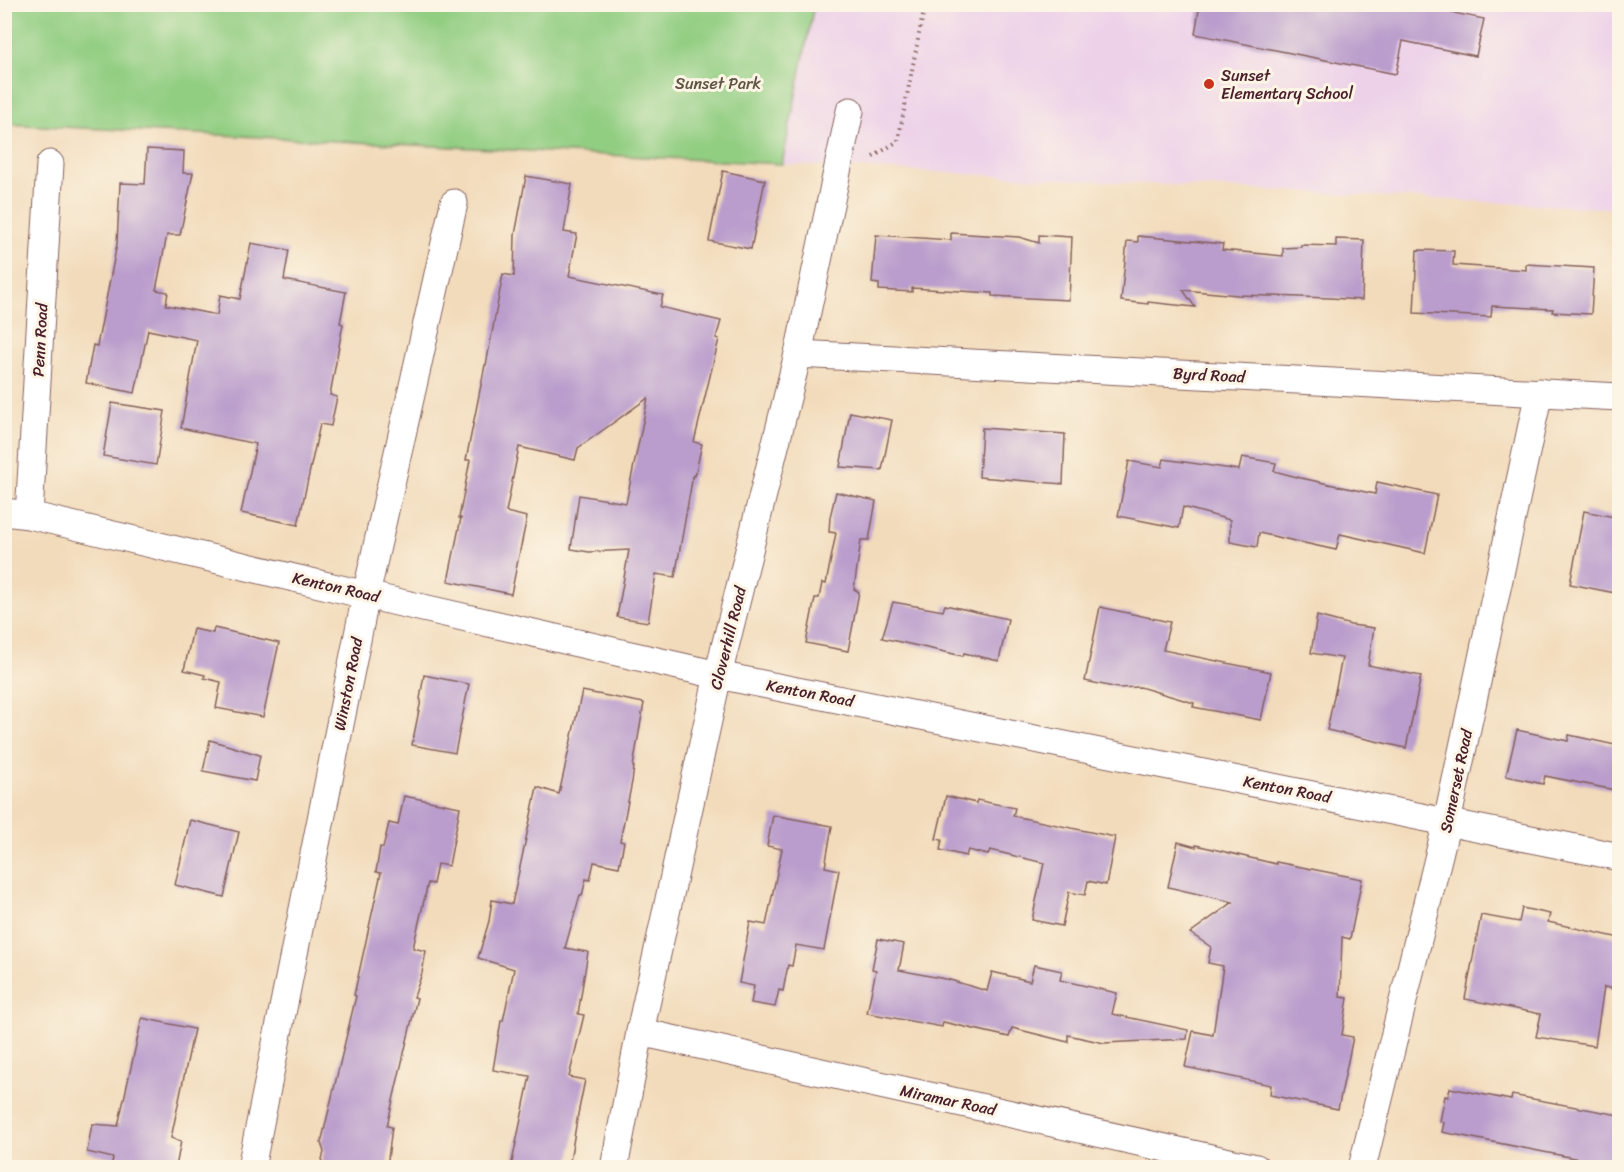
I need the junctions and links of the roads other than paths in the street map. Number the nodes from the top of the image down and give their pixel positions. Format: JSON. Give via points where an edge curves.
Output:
{"nodes":[{"id":1,"x":850,"y":111,"type":"dead end"},
{"id":2,"x":50,"y":164,"type":"dead end"},
{"id":3,"x":454,"y":203,"type":"dead end"},
{"id":4,"x":798,"y":354,"type":"junction"},
{"id":5,"x":1539,"y":392,"type":"junction"},
{"id":6,"x":1620,"y":397,"type":"edge"},
{"id":7,"x":17,"y":514,"type":"edge"},
{"id":8,"x":366,"y":594,"type":"junction"},
{"id":9,"x":718,"y":675,"type":"junction"},
{"id":10,"x":1447,"y":822,"type":"junction"},
{"id":11,"x":1620,"y":857,"type":"edge"},
{"id":12,"x":640,"y":1032,"type":"junction"},
{"id":13,"x":251,"y":1167,"type":"edge"},
{"id":14,"x":614,"y":1167,"type":"edge"},
{"id":15,"x":1256,"y":1167,"type":"edge"},
{"id":16,"x":1362,"y":1167,"type":"edge"}],
"edges":[{"from":1,"to":4,"type":"street","name":"Cloverhill Road"},
{"from":2,"to":7,"type":"street","name":"Penn Road"},
{"from":3,"to":8,"type":"street","name":"Winston Road"},
{"from":4,"to":5,"type":"street","name":"Byrd Road"},
{"from":4,"to":9,"type":"street","name":"Cloverhill Road"},
{"from":5,"to":6,"type":"street","name":"Byrd Road"},
{"from":5,"to":10,"type":"street","name":"Somerset Road"},
{"from":7,"to":8,"type":"street","name":"Kenton Road"},
{"from":8,"to":9,"type":"street","name":"Kenton Road"},
{"from":8,"to":13,"type":"street","name":"Winston Road"},
{"from":9,"to":10,"type":"street","name":"Kenton Road"},
{"from":9,"to":12,"type":"street","name":"Cloverhill Road"},
{"from":10,"to":11,"type":"street","name":"Kenton Road"},
{"from":10,"to":16,"type":"street","name":"Somerset Road"},
{"from":12,"to":14,"type":"street","name":"Cloverhill Road"},
{"from":12,"to":15,"type":"street","name":"Miramar Road"}]}
